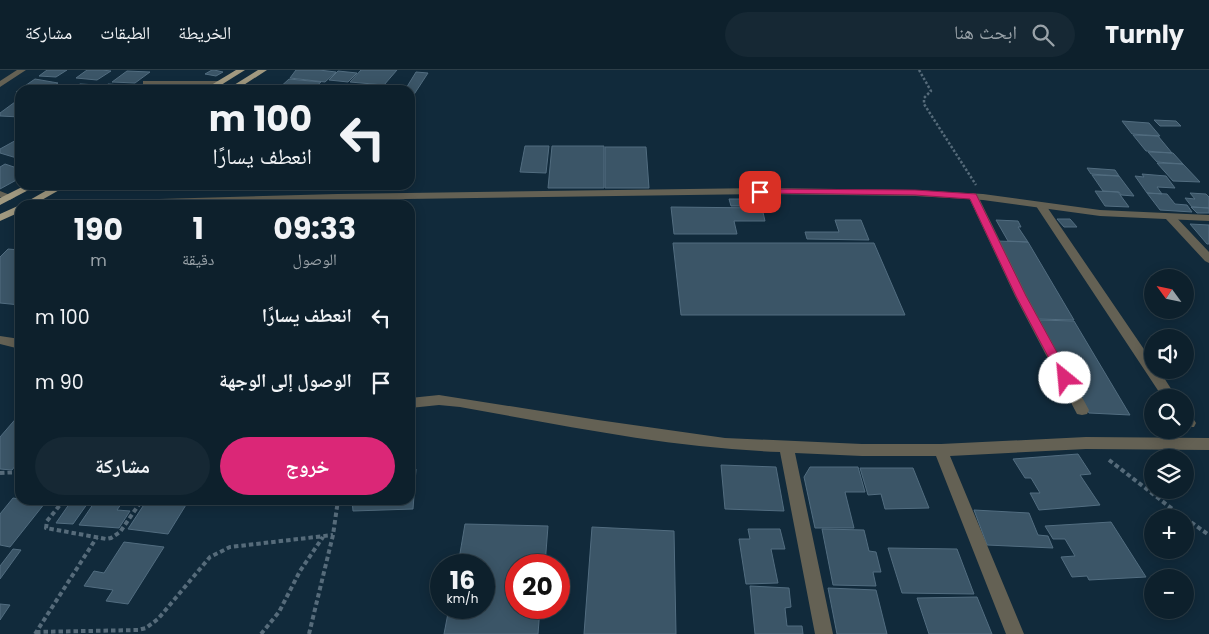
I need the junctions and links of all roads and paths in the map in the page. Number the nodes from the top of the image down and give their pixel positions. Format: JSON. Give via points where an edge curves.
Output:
{"nodes":[{"id":1,"x":22,"y":70,"type":"edge"},
{"id":2,"x":241,"y":70,"type":"edge"},
{"id":3,"x":263,"y":70,"type":"edge"},
{"id":4,"x":918,"y":70,"type":"edge"},
{"id":5,"x":146,"y":83,"type":"dead end"},
{"id":6,"x":220,"y":83,"type":"junction"},
{"id":7,"x":0,"y":85,"type":"edge"},
{"id":8,"x":216,"y":85,"type":"edge"},
{"id":9,"x":238,"y":85,"type":"edge"},
{"id":10,"x":20,"y":190,"type":"edge"},
{"id":11,"x":53,"y":190,"type":"edge"},
{"id":12,"x":5,"y":196,"type":"edge"},
{"id":13,"x":978,"y":196,"type":"junction"},
{"id":14,"x":34,"y":200,"type":"edge"},
{"id":15,"x":230,"y":200,"type":"edge"},
{"id":16,"x":0,"y":202,"type":"edge"},
{"id":17,"x":1041,"y":206,"type":"junction"},
{"id":18,"x":15,"y":210,"type":"edge"},
{"id":19,"x":1170,"y":217,"type":"junction"},
{"id":20,"x":0,"y":218,"type":"edge"},
{"id":21,"x":1209,"y":218,"type":"edge"},
{"id":22,"x":1209,"y":259,"type":"edge"},
{"id":23,"x":0,"y":340,"type":"edge"},
{"id":24,"x":15,"y":343,"type":"edge"},
{"id":25,"x":1165,"y":389,"type":"edge"},
{"id":26,"x":415,"y":402,"type":"edge"},
{"id":27,"x":1082,"y":410,"type":"dead end"},
{"id":28,"x":1086,"y":443,"type":"junction"},
{"id":29,"x":1209,"y":444,"type":"edge"},
{"id":30,"x":786,"y":446,"type":"junction"},
{"id":31,"x":941,"y":450,"type":"junction"},
{"id":32,"x":0,"y":472,"type":"edge"},
{"id":33,"x":15,"y":472,"type":"edge"},
{"id":34,"x":60,"y":505,"type":"edge"},
{"id":35,"x":138,"y":505,"type":"edge"},
{"id":36,"x":337,"y":505,"type":"edge"},
{"id":37,"x":1173,"y":509,"type":"edge"},
{"id":38,"x":1194,"y":524,"type":"edge"},
{"id":39,"x":333,"y":535,"type":"junction"},
{"id":40,"x":1209,"y":535,"type":"edge"},
{"id":41,"x":324,"y":536,"type":"junction"},
{"id":42,"x":97,"y":538,"type":"junction"},
{"id":43,"x":35,"y":633,"type":"edge"},
{"id":44,"x":261,"y":634,"type":"edge"},
{"id":45,"x":309,"y":634,"type":"edge"},
{"id":46,"x":824,"y":634,"type":"edge"},
{"id":47,"x":1015,"y":634,"type":"edge"}],
"edges":[{"from":1,"to":7,"type":"street"},
{"from":2,"to":6,"type":"main road"},
{"from":3,"to":9,"type":"main road"},
{"from":4,"to":13,"type":"path","via":[[931,90],[924,98],[924,104]]},
{"from":5,"to":6,"type":"street"},
{"from":6,"to":8,"type":"main road"},
{"from":10,"to":12,"type":"main road"},
{"from":11,"to":14,"type":"main road"},
{"from":12,"to":16,"type":"main road"},
{"from":13,"to":15,"type":"street","via":[[760,192]]},
{"from":13,"to":17,"type":"street"},
{"from":13,"to":27,"type":"street","via":[[1021,296]]},
{"from":17,"to":19,"type":"street"},
{"from":17,"to":25,"type":"street"},
{"from":18,"to":20,"type":"main road"},
{"from":19,"to":21,"type":"street"},
{"from":19,"to":22,"type":"street"},
{"from":23,"to":24,"type":"street"},
{"from":26,"to":30,"type":"street","via":[[460,402],[706,441]]},
{"from":28,"to":29,"type":"street"},
{"from":28,"to":31,"type":"street"},
{"from":28,"to":37,"type":"path"},
{"from":30,"to":31,"type":"street"},
{"from":30,"to":46,"type":"street"},
{"from":31,"to":47,"type":"street"},
{"from":32,"to":33,"type":"path"},
{"from":34,"to":42,"type":"path","via":[[46,528]]},
{"from":35,"to":42,"type":"path","via":[[116,536]]},
{"from":36,"to":39,"type":"path"},
{"from":38,"to":40,"type":"path"},
{"from":39,"to":41,"type":"path"},
{"from":39,"to":45,"type":"path"},
{"from":41,"to":43,"type":"path","via":[[230,547],[216,553],[158,619],[146,628]]},
{"from":41,"to":44,"type":"path","via":[[300,571],[279,612]]},
{"from":42,"to":43,"type":"path"}]}
